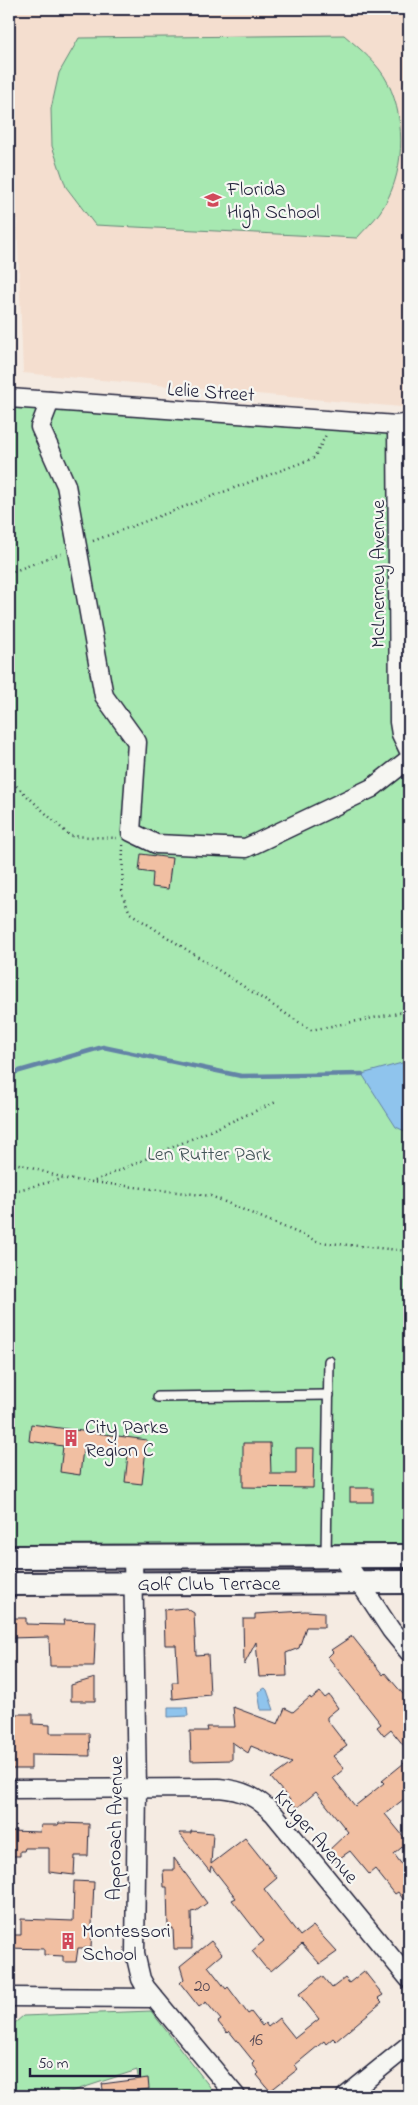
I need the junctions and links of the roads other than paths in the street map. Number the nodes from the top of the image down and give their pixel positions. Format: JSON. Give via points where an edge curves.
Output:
{"nodes":[{"id":1,"x":9,"y":398,"type":"edge"},
{"id":2,"x":50,"y":401,"type":"junction"},
{"id":3,"x":403,"y":424,"type":"edge"},
{"id":4,"x":409,"y":751,"type":"edge"},
{"id":5,"x":409,"y":759,"type":"edge"},
{"id":6,"x":329,"y":1361,"type":"dead end"},
{"id":7,"x":158,"y":1396,"type":"dead end"},
{"id":8,"x":329,"y":1396,"type":"junction"},
{"id":9,"x":133,"y":1556,"type":"junction"},
{"id":10,"x":334,"y":1556,"type":"junction"},
{"id":11,"x":409,"y":1556,"type":"edge"},
{"id":12,"x":9,"y":1557,"type":"edge"},
{"id":13,"x":360,"y":1582,"type":"junction"},
{"id":14,"x":409,"y":1582,"type":"edge"},
{"id":15,"x":9,"y":1584,"type":"edge"},
{"id":16,"x":135,"y":1585,"type":"junction"},
{"id":17,"x":409,"y":1652,"type":"edge"},
{"id":18,"x":137,"y":1788,"type":"junction"},
{"id":19,"x":9,"y":1789,"type":"edge"},
{"id":20,"x":409,"y":1979,"type":"edge"},
{"id":21,"x":9,"y":1997,"type":"edge"},
{"id":22,"x":154,"y":1998,"type":"junction"},
{"id":23,"x":409,"y":2045,"type":"edge"},
{"id":24,"x":236,"y":2096,"type":"edge"},
{"id":25,"x":346,"y":2096,"type":"edge"}],
"edges":[{"from":1,"to":2,"type":"street","name":"Lelie Street"},
{"from":2,"to":3,"type":"street","name":"Lelie Street"},
{"from":2,"to":5,"type":"street","via":[[40,427],[66,485],[104,696],[137,742],[130,832],[156,844],[246,848],[372,788]]},
{"from":3,"to":4,"type":"street","name":"McLnerney Avenue","via":[[399,722]]},
{"from":6,"to":8,"type":"lane"},
{"from":7,"to":8,"type":"lane"},
{"from":8,"to":10,"type":"lane","via":[[325,1508]]},
{"from":9,"to":10,"type":"street","name":"Golf Club Terrace"},
{"from":9,"to":12,"type":"street","name":"Golf Club Terrace"},
{"from":9,"to":16,"type":"street","name":"Approach Avenue"},
{"from":10,"to":11,"type":"street","name":"Golf Club Terrace"},
{"from":10,"to":13,"type":"street"},
{"from":13,"to":14,"type":"street","name":"Golf Club Terrace"},
{"from":13,"to":16,"type":"street","name":"Golf Club Terrace"},
{"from":13,"to":17,"type":"street"},
{"from":15,"to":16,"type":"street","name":"Golf Club Terrace"},
{"from":16,"to":18,"type":"street","name":"Approach Avenue"},
{"from":18,"to":19,"type":"street","name":"Kruger Avenue"},
{"from":18,"to":20,"type":"street","name":"Kruger Avenue","via":[[233,1789],[264,1803]]},
{"from":18,"to":22,"type":"street","name":"Approach Avenue","via":[[135,1953],[141,1979]]},
{"from":21,"to":22,"type":"street"},
{"from":22,"to":24,"type":"street","name":"Approach Avenue"},
{"from":23,"to":25,"type":"street"}]}
